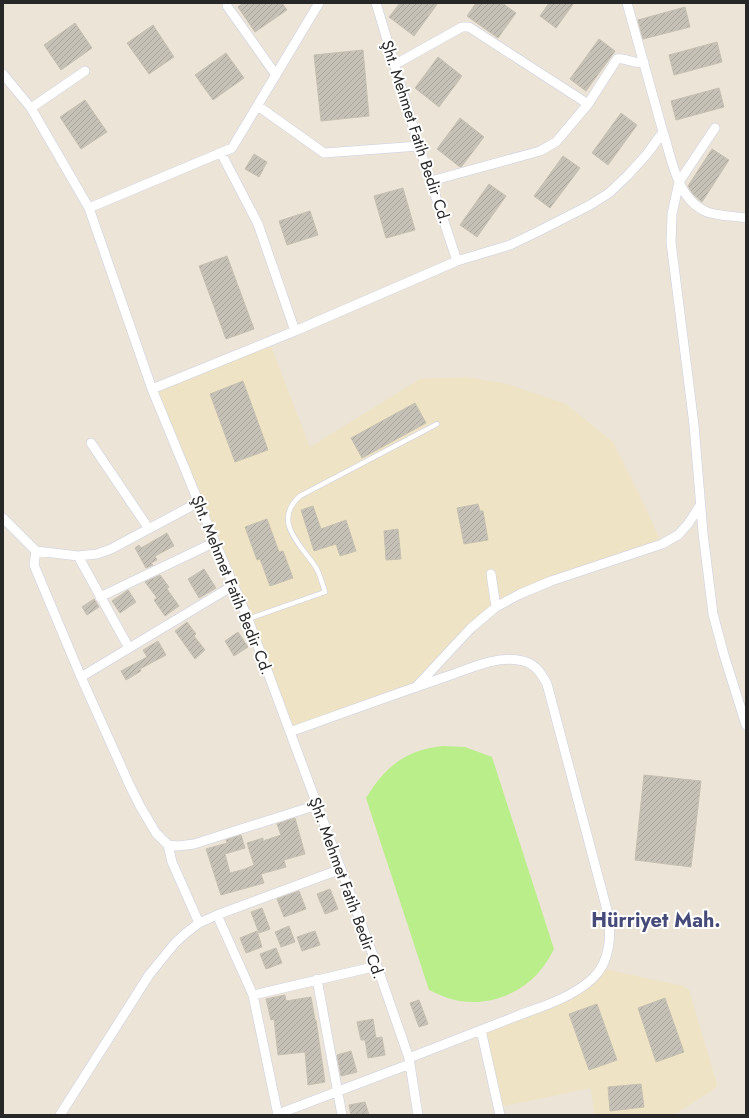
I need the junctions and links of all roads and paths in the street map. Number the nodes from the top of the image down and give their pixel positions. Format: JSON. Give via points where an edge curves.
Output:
{"nodes":[{"id":1,"x":320,"y":3,"type":"edge"},
{"id":2,"x":376,"y":3,"type":"edge"},
{"id":3,"x":627,"y":3,"type":"edge"},
{"id":4,"x":227,"y":6,"type":"dead end"},
{"id":5,"x":644,"y":62,"type":"junction"},
{"id":6,"x":394,"y":65,"type":"junction"},
{"id":7,"x":85,"y":71,"type":"dead end"},
{"id":8,"x":3,"y":74,"type":"edge"},
{"id":9,"x":276,"y":75,"type":"junction"},
{"id":10,"x":588,"y":104,"type":"junction"},
{"id":11,"x":258,"y":106,"type":"junction"},
{"id":12,"x":31,"y":108,"type":"junction"},
{"id":13,"x":715,"y":128,"type":"dead end"},
{"id":14,"x":663,"y":132,"type":"junction"},
{"id":15,"x":419,"y":146,"type":"junction"},
{"id":16,"x":221,"y":153,"type":"junction"},
{"id":17,"x":431,"y":181,"type":"junction"},
{"id":18,"x":679,"y":182,"type":"junction"},
{"id":19,"x":89,"y":208,"type":"junction"},
{"id":20,"x":746,"y":218,"type":"edge"},
{"id":21,"x":457,"y":261,"type":"junction"},
{"id":22,"x":295,"y":331,"type":"junction"},
{"id":23,"x":152,"y":389,"type":"junction"},
{"id":24,"x":437,"y":424,"type":"dead end"},
{"id":25,"x":91,"y":443,"type":"dead end"},
{"id":26,"x":199,"y":502,"type":"junction"},
{"id":27,"x":701,"y":504,"type":"junction"},
{"id":28,"x":3,"y":518,"type":"edge"},
{"id":29,"x":149,"y":528,"type":"junction"},
{"id":30,"x":215,"y":542,"type":"junction"},
{"id":31,"x":36,"y":551,"type":"junction"},
{"id":32,"x":78,"y":556,"type":"junction"},
{"id":33,"x":491,"y":574,"type":"dead end"},
{"id":34,"x":234,"y":585,"type":"junction"},
{"id":35,"x":100,"y":597,"type":"junction"},
{"id":36,"x":496,"y":607,"type":"junction"},
{"id":37,"x":248,"y":619,"type":"junction"},
{"id":38,"x":129,"y":648,"type":"junction"},
{"id":39,"x":81,"y":677,"type":"junction"},
{"id":40,"x":416,"y":687,"type":"junction"},
{"id":41,"x":746,"y":725,"type":"edge"},
{"id":42,"x":290,"y":732,"type":"junction"},
{"id":43,"x":317,"y":805,"type":"junction"},
{"id":44,"x":168,"y":845,"type":"junction"},
{"id":45,"x":341,"y":869,"type":"junction"},
{"id":46,"x":217,"y":915,"type":"junction"},
{"id":47,"x":199,"y":924,"type":"junction"},
{"id":48,"x":377,"y":966,"type":"junction"},
{"id":49,"x":317,"y":980,"type":"junction"},
{"id":50,"x":254,"y":995,"type":"junction"},
{"id":51,"x":481,"y":1030,"type":"junction"},
{"id":52,"x":410,"y":1061,"type":"junction"},
{"id":53,"x":337,"y":1092,"type":"junction"},
{"id":54,"x":60,"y":1115,"type":"edge"},
{"id":55,"x":278,"y":1115,"type":"edge"},
{"id":56,"x":342,"y":1115,"type":"edge"},
{"id":57,"x":418,"y":1115,"type":"edge"},
{"id":58,"x":500,"y":1115,"type":"edge"}],
"edges":[{"from":1,"to":9,"type":"street"},
{"from":2,"to":6,"type":"street","name":"Şht. Mehmet Fatih Bedir Cd."},
{"from":3,"to":5,"type":"street"},
{"from":4,"to":9,"type":"street"},
{"from":5,"to":10,"type":"street","via":[[617,60]]},
{"from":5,"to":14,"type":"street"},
{"from":6,"to":10,"type":"street","via":[[462,27],[469,27]]},
{"from":6,"to":15,"type":"street","name":"Şht. Mehmet Fatih Bedir Cd."},
{"from":7,"to":12,"type":"street"},
{"from":8,"to":12,"type":"street","name":"Şht. Mehmet Fatih Bedir Cd."},
{"from":9,"to":11,"type":"street"},
{"from":10,"to":17,"type":"street","via":[[556,142],[540,151]]},
{"from":11,"to":15,"type":"street","via":[[324,153]]},
{"from":11,"to":16,"type":"street","via":[[232,148]]},
{"from":12,"to":19,"type":"street","name":"Şht. Mehmet Fatih Bedir Cd."},
{"from":13,"to":18,"type":"street"},
{"from":14,"to":18,"type":"street"},
{"from":14,"to":21,"type":"street","via":[[628,175],[609,193],[590,205],[510,245]]},
{"from":15,"to":17,"type":"street","name":"Şht. Mehmet Fatih Bedir Cd."},
{"from":16,"to":19,"type":"street"},
{"from":16,"to":22,"type":"street","via":[[258,224]]},
{"from":17,"to":21,"type":"street","name":"Şht. Mehmet Fatih Bedir Cd."},
{"from":18,"to":20,"type":"street","via":[[690,202],[698,208]]},
{"from":18,"to":27,"type":"street","via":[[672,214],[671,242],[694,425]]},
{"from":19,"to":23,"type":"street","name":"Şht. Mehmet Fatih Bedir Cd."},
{"from":21,"to":22,"type":"street"},
{"from":22,"to":23,"type":"street"},
{"from":23,"to":26,"type":"street","name":"Şht. Mehmet Fatih Bedir Cd."},
{"from":24,"to":37,"type":"lane","via":[[300,496],[294,502],[289,512],[291,530],[315,566],[325,592]]},
{"from":25,"to":29,"type":"street"},
{"from":26,"to":29,"type":"street"},
{"from":26,"to":30,"type":"street","name":"Şht. Mehmet Fatih Bedir Cd."},
{"from":27,"to":36,"type":"street","via":[[678,535],[662,544],[551,581]]},
{"from":27,"to":41,"type":"street","via":[[713,614]]},
{"from":28,"to":31,"type":"street"},
{"from":29,"to":32,"type":"street","via":[[111,549]]},
{"from":30,"to":34,"type":"street","name":"Şht. Mehmet Fatih Bedir Cd."},
{"from":30,"to":35,"type":"street"},
{"from":31,"to":32,"type":"street"},
{"from":31,"to":39,"type":"street","via":[[34,565]]},
{"from":32,"to":35,"type":"street"},
{"from":33,"to":36,"type":"street"},
{"from":34,"to":37,"type":"street","name":"Şht. Mehmet Fatih Bedir Cd."},
{"from":34,"to":38,"type":"street"},
{"from":35,"to":38,"type":"street"},
{"from":36,"to":40,"type":"street","via":[[471,628]]},
{"from":37,"to":42,"type":"street","name":"Şht. Mehmet Fatih Bedir Cd."},
{"from":38,"to":39,"type":"street"},
{"from":39,"to":44,"type":"street","via":[[140,806],[156,833]]},
{"from":40,"to":42,"type":"street"},
{"from":40,"to":51,"type":"street","via":[[504,660],[528,662],[539,670],[547,684],[607,910],[609,941],[606,955],[593,978],[564,998]]},
{"from":42,"to":43,"type":"street","name":"Şht. Mehmet Fatih Bedir Cd."},
{"from":43,"to":44,"type":"street","via":[[194,844]]},
{"from":43,"to":45,"type":"street","name":"Şht. Mehmet Fatih Bedir Cd."},
{"from":44,"to":47,"type":"street","via":[[172,862]]},
{"from":45,"to":46,"type":"street"},
{"from":45,"to":48,"type":"street","name":"Şht. Mehmet Fatih Bedir Cd."},
{"from":46,"to":47,"type":"street"},
{"from":46,"to":50,"type":"street"},
{"from":47,"to":54,"type":"street","via":[[175,943],[149,975]]},
{"from":48,"to":49,"type":"street"},
{"from":48,"to":52,"type":"street","name":"Şht. Mehmet Fatih Bedir Cd."},
{"from":49,"to":50,"type":"street"},
{"from":49,"to":53,"type":"street"},
{"from":50,"to":55,"type":"street"},
{"from":51,"to":52,"type":"street"},
{"from":51,"to":58,"type":"street"},
{"from":52,"to":53,"type":"street"},
{"from":52,"to":57,"type":"street","name":"Şht. Mehmet Fatih Bedir Cd."},
{"from":53,"to":55,"type":"street"},
{"from":53,"to":56,"type":"street"}]}
